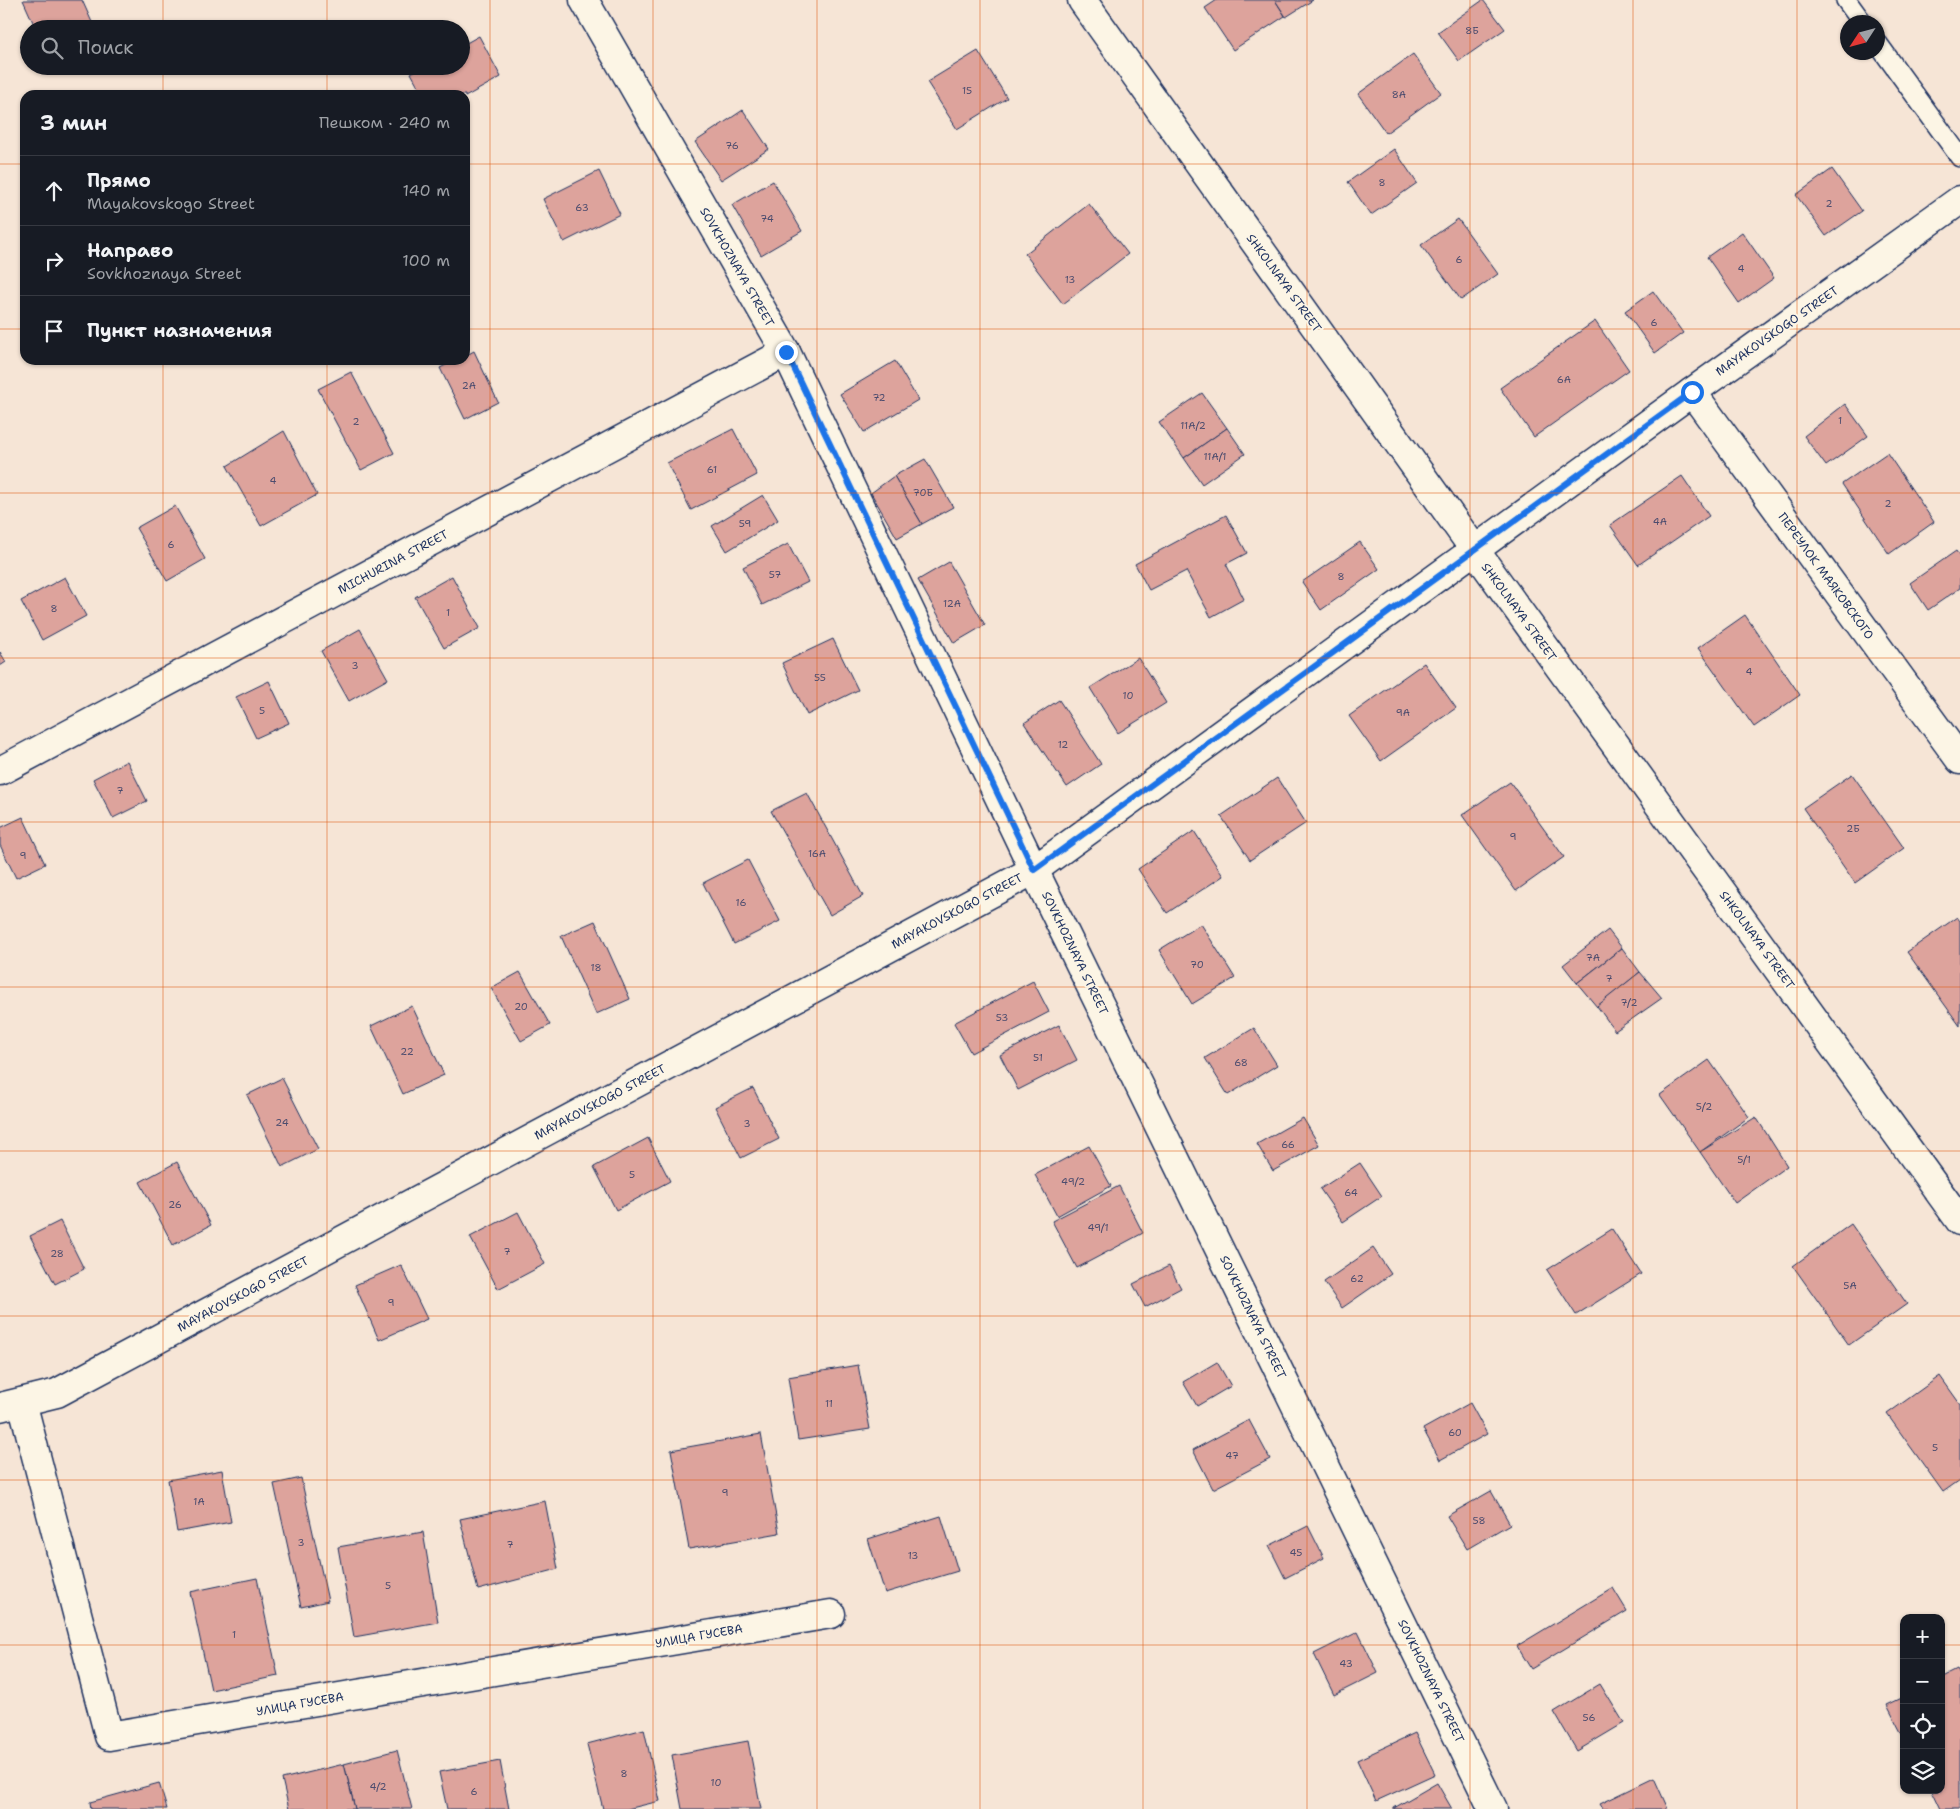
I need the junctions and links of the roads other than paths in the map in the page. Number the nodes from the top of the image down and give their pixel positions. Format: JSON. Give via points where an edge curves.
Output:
{"nodes":[{"id":1,"x":584,"y":0,"type":"edge"},
{"id":2,"x":1082,"y":0,"type":"edge"},
{"id":3,"x":1846,"y":0,"type":"edge"},
{"id":4,"x":1857,"y":15,"type":"edge"},
{"id":5,"x":1885,"y":54,"type":"edge"},
{"id":6,"x":1960,"y":157,"type":"edge"},
{"id":7,"x":1960,"y":200,"type":"edge"},
{"id":8,"x":786,"y":352,"type":"junction"},
{"id":9,"x":1692,"y":392,"type":"junction"},
{"id":10,"x":1474,"y":549,"type":"junction"},
{"id":11,"x":1960,"y":760,"type":"edge"},
{"id":12,"x":0,"y":771,"type":"edge"},
{"id":13,"x":1034,"y":870,"type":"junction"},
{"id":14,"x":1960,"y":1222,"type":"edge"},
{"id":15,"x":11,"y":1404,"type":"edge"},
{"id":16,"x":831,"y":1614,"type":"dead end"},
{"id":17,"x":1493,"y":1809,"type":"edge"}],
"edges":[{"from":1,"to":8,"type":"street","name":"SOVKHOZNAYA STREET"},
{"from":2,"to":10,"type":"street","name":"SHKOLNAYA STREET"},
{"from":3,"to":4,"type":"lane"},
{"from":5,"to":6,"type":"lane"},
{"from":7,"to":9,"type":"street","name":"MAYAKOVSKOGO STREET"},
{"from":8,"to":12,"type":"street","name":"MICHURINA STREET"},
{"from":8,"to":13,"type":"street","name":"SOVKHOZNAYA STREET"},
{"from":9,"to":10,"type":"street","name":"MAYAKOVSKOGO STREET"},
{"from":9,"to":11,"type":"street","name":"ПЕРЕУЛОК МАЯКОВСКОГО"},
{"from":10,"to":13,"type":"street","name":"MAYAKOVSKOGO STREET"},
{"from":10,"to":14,"type":"street","name":"SHKOLNAYA STREET"},
{"from":13,"to":15,"type":"street","name":"MAYAKOVSKOGO STREET","via":[[57,1393]]},
{"from":13,"to":17,"type":"street","name":"SOVKHOZNAYA STREET"},
{"from":15,"to":16,"type":"street","name":"УЛИЦА ГУСЕВА","via":[[109,1736]]}]}
